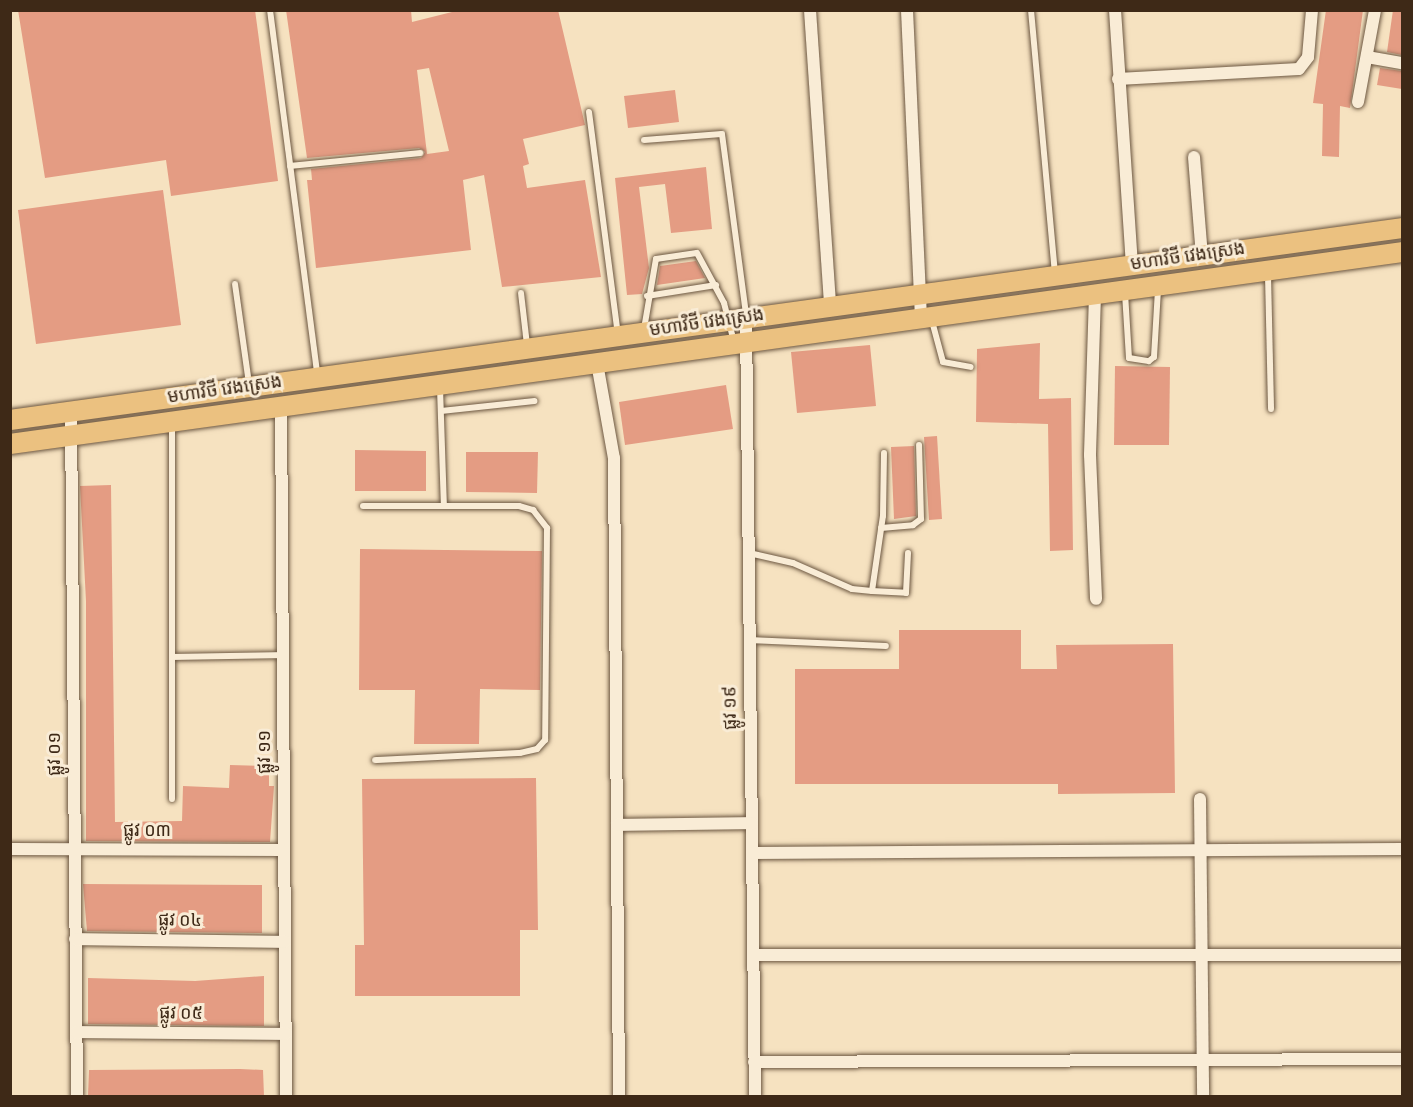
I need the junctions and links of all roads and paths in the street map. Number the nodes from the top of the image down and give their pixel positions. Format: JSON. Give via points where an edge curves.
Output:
{"nodes":[{"id":1,"x":270,"y":10,"type":"edge"},
{"id":2,"x":810,"y":10,"type":"edge"},
{"id":3,"x":907,"y":10,"type":"edge"},
{"id":4,"x":1031,"y":10,"type":"edge"},
{"id":5,"x":1115,"y":10,"type":"edge"},
{"id":6,"x":1312,"y":10,"type":"edge"},
{"id":7,"x":1375,"y":10,"type":"edge"},
{"id":8,"x":1367,"y":57,"type":"junction"},
{"id":9,"x":1402,"y":63,"type":"edge"},
{"id":10,"x":1118,"y":79,"type":"junction"},
{"id":11,"x":1358,"y":102,"type":"dead end"},
{"id":12,"x":589,"y":112,"type":"dead end"},
{"id":13,"x":644,"y":140,"type":"dead end"},
{"id":14,"x":420,"y":153,"type":"dead end"},
{"id":15,"x":1194,"y":157,"type":"dead end"},
{"id":16,"x":290,"y":166,"type":"junction"},
{"id":17,"x":1402,"y":228,"type":"edge"},
{"id":18,"x":1402,"y":252,"type":"edge"},
{"id":19,"x":1202,"y":256,"type":"junction"},
{"id":20,"x":1132,"y":266,"type":"junction"},
{"id":21,"x":1268,"y":271,"type":"junction"},
{"id":22,"x":1055,"y":276,"type":"junction"},
{"id":23,"x":235,"y":284,"type":"dead end"},
{"id":24,"x":716,"y":285,"type":"junction"},
{"id":25,"x":1158,"y":286,"type":"junction"},
{"id":26,"x":1125,"y":291,"type":"junction"},
{"id":27,"x":521,"y":293,"type":"dead end"},
{"id":28,"x":920,"y":295,"type":"junction"},
{"id":29,"x":1095,"y":295,"type":"junction"},
{"id":30,"x":647,"y":296,"type":"junction"},
{"id":31,"x":830,"y":307,"type":"junction"},
{"id":32,"x":926,"y":318,"type":"junction"},
{"id":33,"x":738,"y":320,"type":"junction"},
{"id":34,"x":644,"y":333,"type":"junction"},
{"id":35,"x":618,"y":336,"type":"junction"},
{"id":36,"x":741,"y":343,"type":"junction"},
{"id":37,"x":528,"y":349,"type":"junction"},
{"id":38,"x":597,"y":363,"type":"junction"},
{"id":39,"x":971,"y":367,"type":"dead end"},
{"id":40,"x":318,"y":378,"type":"junction"},
{"id":41,"x":440,"y":385,"type":"junction"},
{"id":42,"x":249,"y":387,"type":"junction"},
{"id":43,"x":534,"y":401,"type":"dead end"},
{"id":44,"x":281,"y":406,"type":"junction"},
{"id":45,"x":1271,"y":410,"type":"dead end"},
{"id":46,"x":441,"y":411,"type":"junction"},
{"id":47,"x":71,"y":412,"type":"junction"},
{"id":48,"x":10,"y":420,"type":"edge"},
{"id":49,"x":172,"y":422,"type":"junction"},
{"id":50,"x":72,"y":435,"type":"junction"},
{"id":51,"x":10,"y":444,"type":"edge"},
{"id":52,"x":919,"y":445,"type":"dead end"},
{"id":53,"x":884,"y":453,"type":"dead end"},
{"id":54,"x":363,"y":506,"type":"dead end"},
{"id":55,"x":444,"y":506,"type":"junction"},
{"id":56,"x":881,"y":528,"type":"junction"},
{"id":57,"x":748,"y":552,"type":"junction"},
{"id":58,"x":908,"y":553,"type":"dead end"},
{"id":59,"x":872,"y":591,"type":"junction"},
{"id":60,"x":1096,"y":599,"type":"dead end"},
{"id":61,"x":749,"y":640,"type":"junction"},
{"id":62,"x":886,"y":646,"type":"dead end"},
{"id":63,"x":284,"y":655,"type":"junction"},
{"id":64,"x":174,"y":657,"type":"junction"},
{"id":65,"x":375,"y":760,"type":"dead end"},
{"id":66,"x":172,"y":799,"type":"dead end"},
{"id":67,"x":1200,"y":799,"type":"dead end"},
{"id":68,"x":752,"y":824,"type":"junction"},
{"id":69,"x":617,"y":825,"type":"junction"},
{"id":70,"x":10,"y":849,"type":"edge"},
{"id":71,"x":1402,"y":849,"type":"edge"},
{"id":72,"x":75,"y":850,"type":"junction"},
{"id":73,"x":285,"y":850,"type":"junction"},
{"id":74,"x":1200,"y":850,"type":"junction"},
{"id":75,"x":752,"y":853,"type":"junction"},
{"id":76,"x":75,"y":939,"type":"junction"},
{"id":77,"x":285,"y":942,"type":"junction"},
{"id":78,"x":1201,"y":952,"type":"junction"},
{"id":79,"x":753,"y":955,"type":"junction"},
{"id":80,"x":1402,"y":955,"type":"edge"},
{"id":81,"x":76,"y":1032,"type":"junction"},
{"id":82,"x":286,"y":1034,"type":"junction"},
{"id":83,"x":1202,"y":1058,"type":"junction"},
{"id":84,"x":1402,"y":1059,"type":"edge"},
{"id":85,"x":754,"y":1062,"type":"junction"},
{"id":86,"x":77,"y":1096,"type":"edge"},
{"id":87,"x":286,"y":1096,"type":"edge"},
{"id":88,"x":619,"y":1096,"type":"edge"},
{"id":89,"x":755,"y":1096,"type":"edge"},
{"id":90,"x":1203,"y":1096,"type":"edge"}],
"edges":[{"from":1,"to":16,"type":"lane"},
{"from":2,"to":31,"type":"street"},
{"from":3,"to":28,"type":"street"},
{"from":4,"to":22,"type":"lane"},
{"from":5,"to":10,"type":"street"},
{"from":6,"to":10,"type":"street","via":[[1308,57],[1299,69]]},
{"from":7,"to":8,"type":"street"},
{"from":8,"to":9,"type":"street"},
{"from":8,"to":11,"type":"street"},
{"from":10,"to":20,"type":"street"},
{"from":12,"to":35,"type":"lane"},
{"from":13,"to":33,"type":"lane","via":[[722,134]]},
{"from":14,"to":16,"type":"lane"},
{"from":15,"to":19,"type":"street"},
{"from":16,"to":40,"type":"lane"},
{"from":17,"to":19,"type":"main road","name":"មហាវិថី វេងស្រេង"},
{"from":18,"to":21,"type":"main road","name":"មហាវិថី វេងស្រេង"},
{"from":19,"to":20,"type":"main road","name":"មហាវិថី វេងស្រេង"},
{"from":20,"to":22,"type":"main road","name":"មហាវិថី វេងស្រេង"},
{"from":21,"to":25,"type":"main road","name":"មហាវិថី វេងស្រេង"},
{"from":21,"to":45,"type":"lane"},
{"from":22,"to":28,"type":"main road","name":"មហាវិថី វេងស្រេង"},
{"from":23,"to":42,"type":"lane"},
{"from":24,"to":30,"type":"lane"},
{"from":24,"to":30,"type":"lane","via":[[697,253],[660,257],[654,263]]},
{"from":24,"to":33,"type":"lane"},
{"from":25,"to":26,"type":"main road","name":"មហាវិថី វេងស្រេង"},
{"from":25,"to":26,"type":"lane","via":[[1154,357],[1149,361],[1129,358]]},
{"from":26,"to":29,"type":"main road","name":"មហាវិថី វេងស្រេង"},
{"from":27,"to":37,"type":"lane"},
{"from":28,"to":31,"type":"main road","name":"មហាវិថី វេងស្រេង"},
{"from":28,"to":32,"type":"street"},
{"from":29,"to":32,"type":"main road","name":"មហាវិថី វេងស្រេង"},
{"from":29,"to":60,"type":"street","via":[[1090,455]]},
{"from":30,"to":34,"type":"lane"},
{"from":31,"to":33,"type":"main road","name":"មហាវិថី វេងស្រេង"},
{"from":32,"to":36,"type":"main road","name":"មហាវិថី វេងស្រេង"},
{"from":32,"to":39,"type":"lane","via":[[940,358],[950,365]]},
{"from":33,"to":34,"type":"main road","name":"មហាវិថី វេងស្រេង"},
{"from":33,"to":36,"type":"street","name":"ផ្លូវ ១៩"},
{"from":34,"to":35,"type":"main road","name":"មហាវិថី វេងស្រេង"},
{"from":35,"to":37,"type":"main road","name":"មហាវិថី វេងស្រេង"},
{"from":36,"to":38,"type":"main road","name":"មហាវិថី វេងស្រេង"},
{"from":36,"to":57,"type":"street","name":"ផ្លូវ ១៩"},
{"from":37,"to":40,"type":"main road","name":"មហាវិថី វេងស្រេង"},
{"from":38,"to":41,"type":"main road","name":"មហាវិថី វេងស្រេង"},
{"from":38,"to":69,"type":"street","via":[[615,458]]},
{"from":40,"to":42,"type":"main road","name":"មហាវិថី វេងស្រេង"},
{"from":41,"to":44,"type":"main road","name":"មហាវិថី វេងស្រេង"},
{"from":41,"to":46,"type":"lane"},
{"from":42,"to":47,"type":"main road","name":"មហាវិថី វេងស្រេង"},
{"from":43,"to":46,"type":"lane"},
{"from":44,"to":49,"type":"main road","name":"មហាវិថី វេងស្រេង"},
{"from":44,"to":63,"type":"street","name":"ផ្លូវ ១១"},
{"from":46,"to":55,"type":"lane"},
{"from":47,"to":48,"type":"main road","name":"មហាវិថី វេងស្រេង"},
{"from":47,"to":50,"type":"street","name":"ផ្លូវ ០១"},
{"from":49,"to":50,"type":"main road","name":"មហាវិថី វេងស្រេង"},
{"from":49,"to":64,"type":"lane"},
{"from":50,"to":51,"type":"main road","name":"មហាវិថី វេងស្រេង"},
{"from":50,"to":72,"type":"street","name":"ផ្លូវ ០១"},
{"from":52,"to":56,"type":"lane","via":[[921,519],[914,525]]},
{"from":53,"to":56,"type":"lane"},
{"from":54,"to":55,"type":"lane"},
{"from":55,"to":65,"type":"lane","via":[[519,506],[533,510],[548,528],[545,740],[537,749],[520,753]]},
{"from":56,"to":59,"type":"lane"},
{"from":57,"to":59,"type":"lane","via":[[793,563],[852,589]]},
{"from":57,"to":61,"type":"street","name":"ផ្លូវ ១៩"},
{"from":58,"to":59,"type":"lane","via":[[906,593]]},
{"from":61,"to":62,"type":"lane"},
{"from":61,"to":68,"type":"street","name":"ផ្លូវ ១៩"},
{"from":63,"to":64,"type":"lane"},
{"from":63,"to":73,"type":"street","name":"ផ្លូវ ១១"},
{"from":64,"to":66,"type":"lane"},
{"from":67,"to":74,"type":"street"},
{"from":68,"to":69,"type":"street"},
{"from":68,"to":75,"type":"street","name":"ផ្លូវ ១៩"},
{"from":69,"to":88,"type":"street"},
{"from":70,"to":72,"type":"street","name":"ផ្លូវ ០៣"},
{"from":71,"to":74,"type":"street"},
{"from":72,"to":73,"type":"street","name":"ផ្លូវ ០៣"},
{"from":72,"to":76,"type":"street","name":"ផ្លូវ ០១"},
{"from":73,"to":77,"type":"street","name":"ផ្លូវ ១១"},
{"from":74,"to":75,"type":"street"},
{"from":74,"to":78,"type":"street"},
{"from":75,"to":79,"type":"street","name":"ផ្លូវ ១៩"},
{"from":76,"to":77,"type":"street","name":"ផ្លូវ ០៤"},
{"from":76,"to":81,"type":"street","name":"ផ្លូវ ០១"},
{"from":77,"to":82,"type":"street","name":"ផ្លូវ ១១"},
{"from":78,"to":79,"type":"street"},
{"from":78,"to":80,"type":"street"},
{"from":78,"to":83,"type":"street"},
{"from":79,"to":85,"type":"street","name":"ផ្លូវ ១៩"},
{"from":81,"to":82,"type":"street","name":"ផ្លូវ ០៥"},
{"from":81,"to":86,"type":"street","name":"ផ្លូវ ០១"},
{"from":82,"to":87,"type":"street","name":"ផ្លូវ ១១"},
{"from":83,"to":84,"type":"street"},
{"from":83,"to":85,"type":"street"},
{"from":83,"to":90,"type":"street"},
{"from":85,"to":89,"type":"street","name":"ផ្លូវ ១៩"}]}
